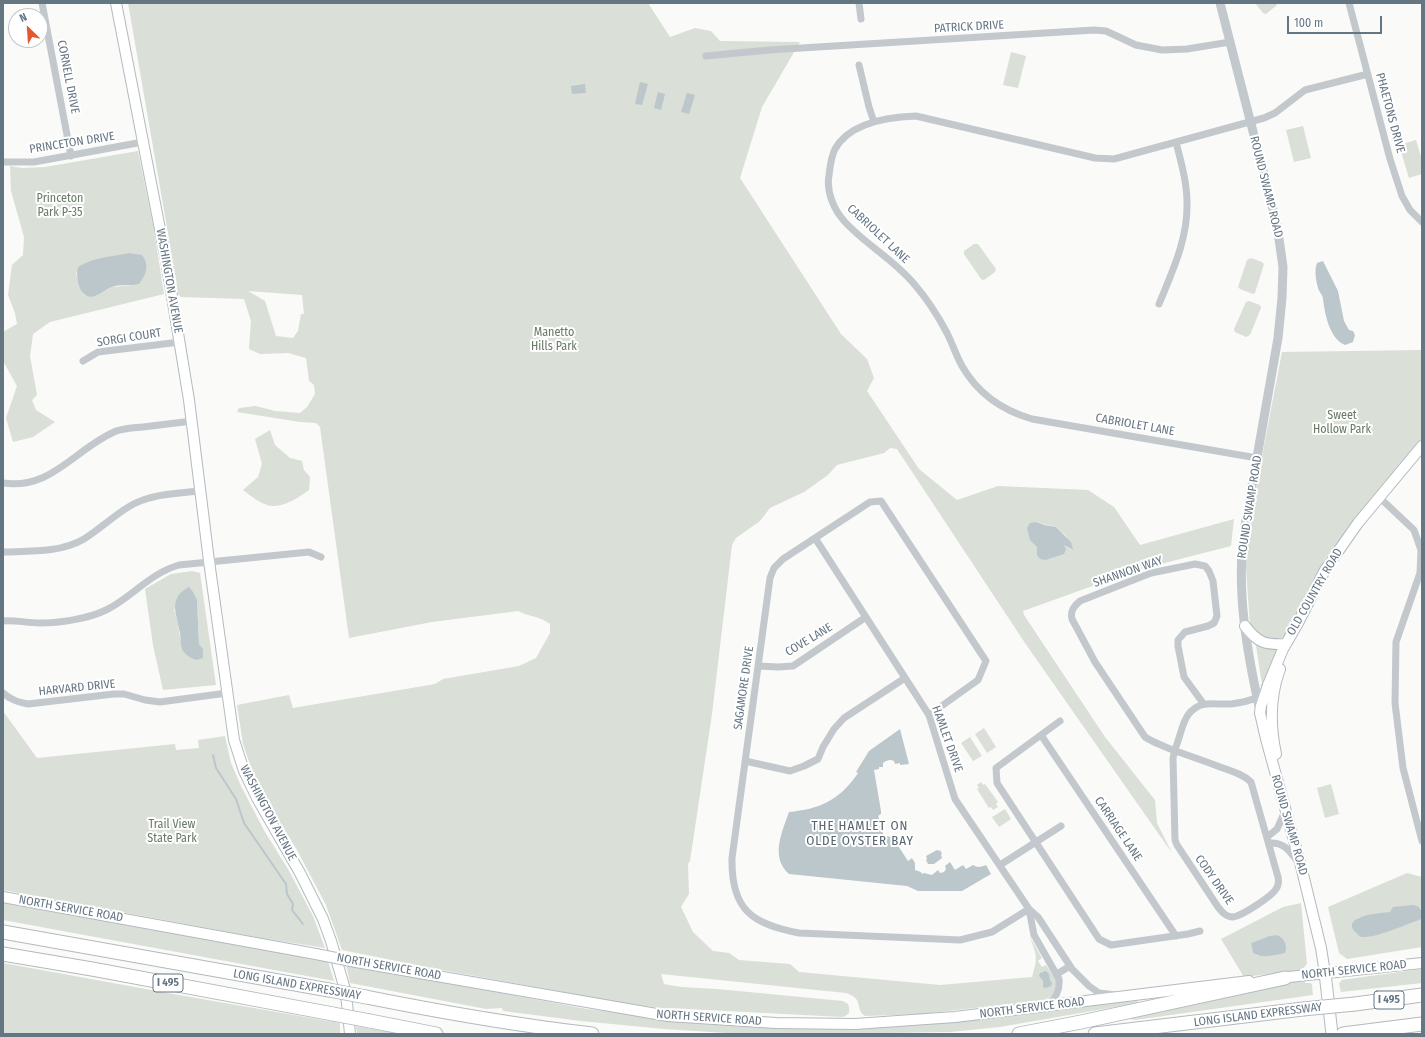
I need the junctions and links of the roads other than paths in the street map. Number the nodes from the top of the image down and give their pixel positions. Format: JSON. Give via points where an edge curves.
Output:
{"nodes":[{"id":1,"x":42,"y":3,"type":"edge"},
{"id":2,"x":116,"y":3,"type":"edge"},
{"id":3,"x":859,"y":3,"type":"edge"},
{"id":4,"x":1220,"y":3,"type":"edge"},
{"id":5,"x":1349,"y":3,"type":"edge"},
{"id":6,"x":861,"y":19,"type":"dead end"},
{"id":7,"x":1230,"y":42,"type":"junction"},
{"id":8,"x":706,"y":56,"type":"dead end"},
{"id":9,"x":859,"y":65,"type":"dead end"},
{"id":10,"x":1368,"y":74,"type":"junction"},
{"id":11,"x":874,"y":122,"type":"junction"},
{"id":12,"x":1250,"y":123,"type":"junction"},
{"id":13,"x":143,"y":142,"type":"junction"},
{"id":14,"x":1176,"y":142,"type":"junction"},
{"id":15,"x":71,"y":156,"type":"junction"},
{"id":16,"x":3,"y":162,"type":"edge"},
{"id":17,"x":1422,"y":222,"type":"edge"},
{"id":18,"x":1159,"y":304,"type":"dead end"},
{"id":19,"x":180,"y":342,"type":"junction"},
{"id":20,"x":83,"y":361,"type":"dead end"},
{"id":21,"x":192,"y":420,"type":"junction"},
{"id":22,"x":1422,"y":446,"type":"edge"},
{"id":23,"x":1257,"y":458,"type":"junction"},
{"id":24,"x":3,"y":483,"type":"edge"},
{"id":25,"x":200,"y":491,"type":"junction"},
{"id":26,"x":1379,"y":497,"type":"junction"},
{"id":27,"x":815,"y":538,"type":"junction"},
{"id":28,"x":3,"y":552,"type":"edge"},
{"id":29,"x":321,"y":557,"type":"dead end"},
{"id":30,"x":209,"y":561,"type":"junction"},
{"id":31,"x":866,"y":617,"type":"junction"},
{"id":32,"x":3,"y":621,"type":"edge"},
{"id":33,"x":1298,"y":623,"type":"junction"},
{"id":34,"x":1245,"y":626,"type":"junction"},
{"id":35,"x":1286,"y":644,"type":"junction"},
{"id":36,"x":758,"y":666,"type":"junction"},
{"id":37,"x":905,"y":678,"type":"junction"},
{"id":38,"x":1275,"y":687,"type":"junction"},
{"id":39,"x":3,"y":693,"type":"edge"},
{"id":40,"x":227,"y":693,"type":"junction"},
{"id":41,"x":1261,"y":696,"type":"junction"},
{"id":42,"x":1203,"y":704,"type":"junction"},
{"id":43,"x":1260,"y":713,"type":"joint"},
{"id":44,"x":929,"y":715,"type":"junction"},
{"id":45,"x":1060,"y":721,"type":"dead end"},
{"id":46,"x":1041,"y":735,"type":"junction"},
{"id":47,"x":1175,"y":750,"type":"junction"},
{"id":48,"x":745,"y":761,"type":"junction"},
{"id":49,"x":1277,"y":780,"type":"junction"},
{"id":50,"x":1286,"y":809,"type":"junction"},
{"id":51,"x":1061,"y":826,"type":"dead end"},
{"id":52,"x":1268,"y":840,"type":"junction"},
{"id":53,"x":1422,"y":841,"type":"edge"},
{"id":54,"x":1036,"y":842,"type":"junction"},
{"id":55,"x":1000,"y":865,"type":"junction"},
{"id":56,"x":1301,"y":866,"type":"junction"},
{"id":57,"x":3,"y":897,"type":"edge"},
{"id":58,"x":1029,"y":909,"type":"junction"},
{"id":59,"x":1200,"y":931,"type":"dead end"},
{"id":60,"x":3,"y":932,"type":"edge"},
{"id":61,"x":1176,"y":936,"type":"junction"},
{"id":62,"x":3,"y":954,"type":"edge"},
{"id":63,"x":1422,"y":963,"type":"edge"},
{"id":64,"x":1070,"y":966,"type":"junction"},
{"id":65,"x":1325,"y":973,"type":"junction"},
{"id":66,"x":1057,"y":974,"type":"junction"},
{"id":67,"x":1285,"y":978,"type":"junction"},
{"id":68,"x":1422,"y":995,"type":"edge"},
{"id":69,"x":1127,"y":996,"type":"junction"},
{"id":70,"x":1037,"y":1008,"type":"junction"},
{"id":71,"x":1422,"y":1024,"type":"edge"},
{"id":72,"x":350,"y":1034,"type":"edge"},
{"id":73,"x":436,"y":1034,"type":"edge"},
{"id":74,"x":592,"y":1034,"type":"edge"},
{"id":75,"x":1019,"y":1034,"type":"edge"},
{"id":76,"x":1095,"y":1034,"type":"edge"},
{"id":77,"x":1332,"y":1034,"type":"edge"},
{"id":78,"x":1343,"y":1034,"type":"edge"}],
"edges":[{"from":1,"to":15,"type":"street","name":"CORNELL DRIVE"},
{"from":2,"to":13,"type":"main road","name":"WASHINGTON AVENUE"},
{"from":3,"to":6,"type":"street"},
{"from":4,"to":7,"type":"street","name":"ROUND SWAMP ROAD"},
{"from":5,"to":10,"type":"street","name":"PHAETONS DRIVE"},
{"from":7,"to":8,"type":"street","name":"PATRICK DRIVE","via":[[1162,50],[1136,45],[1106,31],[1094,30]]},
{"from":7,"to":12,"type":"street","name":"ROUND SWAMP ROAD"},
{"from":9,"to":11,"type":"street"},
{"from":10,"to":12,"type":"street","name":"CABRIOLET LANE","via":[[1305,90],[1275,113]]},
{"from":10,"to":17,"type":"street","name":"PHAETONS DRIVE","via":[[1402,196],[1410,210]]},
{"from":11,"to":14,"type":"street","name":"CABRIOLET LANE","via":[[916,116],[1095,158],[1114,159]]},
{"from":11,"to":23,"type":"street","name":"CABRIOLET LANE","via":[[844,137],[836,148],[830,162],[829,194],[845,222],[915,284],[946,331],[971,380],[982,392],[1013,413],[1032,419]]},
{"from":12,"to":14,"type":"street","name":"CABRIOLET LANE"},
{"from":12,"to":23,"type":"street","name":"ROUND SWAMP ROAD","via":[[1277,225],[1282,267],[1278,338]]},
{"from":13,"to":15,"type":"street","name":"PRINCETON DRIVE"},
{"from":13,"to":19,"type":"main road","name":"WASHINGTON AVENUE"},
{"from":14,"to":18,"type":"street","via":[[1186,187],[1187,221],[1177,259]]},
{"from":15,"to":16,"type":"street","name":"PRINCETON DRIVE","via":[[34,162]]},
{"from":19,"to":20,"type":"street","name":"SORGI COURT","via":[[98,352]]},
{"from":19,"to":21,"type":"main road","name":"WASHINGTON AVENUE"},
{"from":21,"to":24,"type":"street","via":[[115,431],[48,476],[36,481]]},
{"from":21,"to":25,"type":"main road","name":"WASHINGTON AVENUE"},
{"from":22,"to":26,"type":"main road","name":"OLD COUNTRY ROAD"},
{"from":23,"to":34,"type":"street","name":"ROUND SWAMP ROAD","via":[[1242,553],[1241,585]]},
{"from":25,"to":28,"type":"street","via":[[142,500],[69,546]]},
{"from":25,"to":30,"type":"main road","name":"WASHINGTON AVENUE"},
{"from":26,"to":33,"type":"main road","name":"OLD COUNTRY ROAD","via":[[1329,564]]},
{"from":26,"to":53,"type":"street","via":[[1414,530],[1421,550],[1420,573],[1396,642],[1395,703],[1403,768]]},
{"from":27,"to":31,"type":"street","name":"HAMLET DRIVE"},
{"from":27,"to":36,"type":"street","name":"SAGAMORE DRIVE","via":[[774,568],[770,578]]},
{"from":27,"to":44,"type":"street","name":"SAGAMORE DRIVE","via":[[870,502],[881,501],[982,653],[986,661],[978,680]]},
{"from":29,"to":30,"type":"street","via":[[309,552]]},
{"from":30,"to":32,"type":"street","via":[[179,565],[162,571],[112,606],[92,616],[40,623]]},
{"from":30,"to":40,"type":"main road","name":"WASHINGTON AVENUE"},
{"from":31,"to":36,"type":"street","name":"COVE LANE","via":[[793,666]]},
{"from":31,"to":37,"type":"street","name":"HAMLET DRIVE"},
{"from":33,"to":35,"type":"main road","name":"OLD COUNTRY ROAD"},
{"from":33,"to":38,"type":"main road"},
{"from":34,"to":35,"type":"main road","via":[[1261,642]]},
{"from":34,"to":41,"type":"street","name":"ROUND SWAMP ROAD"},
{"from":35,"to":41,"type":"main road","name":"OLD COUNTRY ROAD"},
{"from":36,"to":48,"type":"street","name":"SAGAMORE DRIVE"},
{"from":37,"to":44,"type":"street","name":"HAMLET DRIVE"},
{"from":37,"to":48,"type":"street","via":[[844,718],[834,729],[818,759],[790,771]]},
{"from":38,"to":41,"type":"street"},
{"from":38,"to":49,"type":"main road","via":[[1272,722]]},
{"from":39,"to":40,"type":"street","name":"HARVARD DRIVE","via":[[19,703],[28,704],[114,694],[160,702]]},
{"from":40,"to":72,"type":"main road","name":"WASHINGTON AVENUE","via":[[234,740],[244,771],[314,898],[331,941],[346,994]]},
{"from":41,"to":42,"type":"street","via":[[1231,704]]},
{"from":41,"to":43,"type":"main road","name":"OLD COUNTRY ROAD"},
{"from":42,"to":47,"type":"street","name":"CODY DRIVE","via":[[1188,715]]},
{"from":42,"to":47,"type":"street","name":"SHANNON WAY","via":[[1184,677],[1178,640],[1185,632],[1214,623],[1217,616],[1213,581],[1205,566],[1195,564],[1151,573],[1080,601],[1074,606],[1071,612],[1072,619],[1095,662],[1142,734],[1149,740]]},
{"from":43,"to":49,"type":"main road","name":"ROUND SWAMP ROAD"},
{"from":44,"to":55,"type":"street","name":"HAMLET DRIVE","via":[[956,798]]},
{"from":45,"to":46,"type":"street"},
{"from":46,"to":54,"type":"street","via":[[996,768],[997,783]]},
{"from":46,"to":61,"type":"street","name":"CARRIAGE LANE"},
{"from":47,"to":52,"type":"street","name":"CODY DRIVE","via":[[1246,777],[1251,782]]},
{"from":47,"to":52,"type":"street","name":"CODY DRIVE","via":[[1175,840],[1223,913],[1228,916],[1238,916],[1277,888],[1278,877]]},
{"from":48,"to":58,"type":"street","name":"SAGAMORE DRIVE","via":[[732,858],[732,876],[737,896],[746,910],[759,921],[777,929],[799,933],[960,940],[992,932]]},
{"from":49,"to":50,"type":"main road","name":"ROUND SWAMP ROAD"},
{"from":50,"to":52,"type":"street","via":[[1277,829]]},
{"from":50,"to":56,"type":"main road","name":"ROUND SWAMP ROAD"},
{"from":51,"to":54,"type":"street"},
{"from":52,"to":56,"type":"street","via":[[1284,845]]},
{"from":54,"to":55,"type":"street"},
{"from":54,"to":61,"type":"street","via":[[1099,939],[1111,945]]},
{"from":55,"to":58,"type":"street","name":"HAMLET DRIVE"},
{"from":56,"to":65,"type":"main road","name":"ROUND SWAMP ROAD"},
{"from":57,"to":70,"type":"main road","name":"NORTH SERVICE ROAD","bridge":true,"via":[[668,1016],[776,1023],[855,1024]]},
{"from":58,"to":64,"type":"street","name":"HAMLET DRIVE","via":[[1038,917]]},
{"from":58,"to":66,"type":"street","name":"HAMLET DRIVE","via":[[1034,935]]},
{"from":59,"to":61,"type":"street"},
{"from":60,"to":74,"type":"highway","name":"LONG ISLAND EXPRESSWAY","number":"I 495","bridge":true,"via":[[465,1016]]},
{"from":62,"to":73,"type":"highway","name":"LONG ISLAND EXPRESSWAY","number":"I 495","bridge":true},
{"from":63,"to":65,"type":"main road","name":"NORTH SERVICE ROAD"},
{"from":64,"to":66,"type":"street"},
{"from":64,"to":69,"type":"street","name":"HAMLET DRIVE","via":[[1089,986],[1100,993]]},
{"from":65,"to":67,"type":"main road","name":"NORTH SERVICE ROAD"},
{"from":65,"to":77,"type":"main road","name":"ROUND SWAMP ROAD"},
{"from":66,"to":70,"type":"street","name":"HAMLET DRIVE","via":[[1060,988],[1056,996],[1049,1003]]},
{"from":67,"to":69,"type":"main road","name":"NORTH SERVICE ROAD"},
{"from":67,"to":75,"type":"highway"},
{"from":68,"to":76,"type":"highway","name":"LONG ISLAND EXPRESSWAY","number":"I 495","bridge":true},
{"from":69,"to":70,"type":"main road","name":"NORTH SERVICE ROAD"},
{"from":71,"to":78,"type":"highway","number":"I 495"}]}
